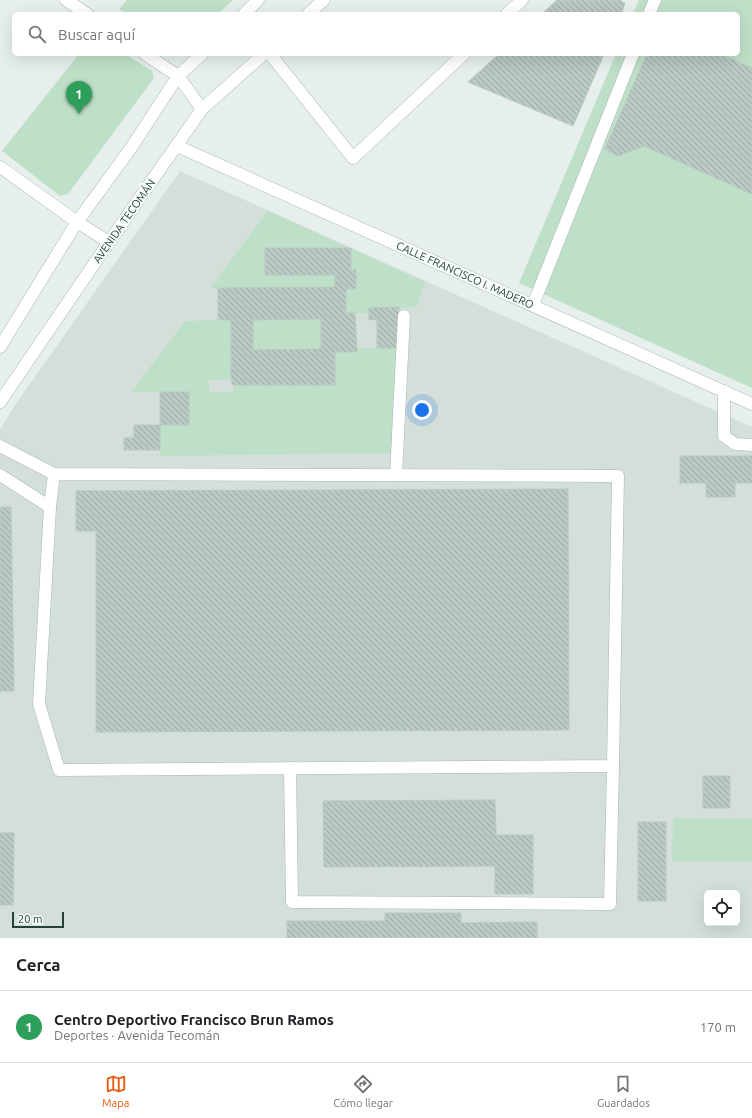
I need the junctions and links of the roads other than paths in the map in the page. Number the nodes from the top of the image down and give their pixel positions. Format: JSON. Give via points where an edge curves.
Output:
{"nodes":[{"id":1,"x":66,"y":0,"type":"edge"},
{"id":2,"x":258,"y":0,"type":"edge"},
{"id":3,"x":324,"y":0,"type":"edge"},
{"id":4,"x":522,"y":0,"type":"edge"},
{"id":5,"x":654,"y":0,"type":"edge"},
{"id":6,"x":84,"y":12,"type":"edge"},
{"id":7,"x":246,"y":12,"type":"edge"},
{"id":8,"x":310,"y":12,"type":"edge"},
{"id":9,"x":509,"y":12,"type":"edge"},
{"id":10,"x":650,"y":12,"type":"edge"},
{"id":11,"x":148,"y":56,"type":"edge"},
{"id":12,"x":200,"y":56,"type":"edge"},
{"id":13,"x":262,"y":56,"type":"edge"},
{"id":14,"x":272,"y":56,"type":"edge"},
{"id":15,"x":462,"y":56,"type":"edge"},
{"id":16,"x":632,"y":56,"type":"edge"},
{"id":17,"x":178,"y":76,"type":"junction"},
{"id":18,"x":202,"y":109,"type":"junction"},
{"id":19,"x":177,"y":146,"type":"junction"},
{"id":20,"x":0,"y":167,"type":"edge"},
{"id":21,"x":77,"y":222,"type":"junction"},
{"id":22,"x":109,"y":242,"type":"junction"},
{"id":23,"x":532,"y":305,"type":"junction"},
{"id":24,"x":404,"y":316,"type":"dead end"},
{"id":25,"x":0,"y":347,"type":"edge"},
{"id":26,"x":724,"y":391,"type":"junction"},
{"id":27,"x":0,"y":402,"type":"edge"},
{"id":28,"x":752,"y":404,"type":"edge"},
{"id":29,"x":752,"y":445,"type":"edge"},
{"id":30,"x":0,"y":446,"type":"edge"},
{"id":31,"x":54,"y":474,"type":"junction"},
{"id":32,"x":0,"y":475,"type":"edge"},
{"id":33,"x":396,"y":475,"type":"junction"},
{"id":34,"x":50,"y":507,"type":"junction"},
{"id":35,"x":613,"y":766,"type":"junction"},
{"id":36,"x":290,"y":768,"type":"junction"}],
"edges":[{"from":1,"to":6,"type":"street"},
{"from":2,"to":7,"type":"street"},
{"from":3,"to":8,"type":"street"},
{"from":4,"to":9,"type":"street"},
{"from":5,"to":10,"type":"street"},
{"from":11,"to":17,"type":"street"},
{"from":12,"to":17,"type":"street"},
{"from":13,"to":18,"type":"street","name":"AVENIDA TECOMÁN"},
{"from":14,"to":15,"type":"street","via":[[353,158]]},
{"from":16,"to":23,"type":"street"},
{"from":17,"to":18,"type":"street"},
{"from":17,"to":21,"type":"street"},
{"from":18,"to":19,"type":"street","name":"AVENIDA TECOMÁN"},
{"from":19,"to":22,"type":"street","name":"AVENIDA TECOMÁN"},
{"from":19,"to":23,"type":"street","name":"CALLE FRANCISCO I. MADERO"},
{"from":20,"to":21,"type":"street"},
{"from":21,"to":22,"type":"street"},
{"from":21,"to":25,"type":"street"},
{"from":22,"to":27,"type":"street","name":"AVENIDA TECOMÁN"},
{"from":23,"to":26,"type":"street","name":"CALLE FRANCISCO I. MADERO"},
{"from":24,"to":33,"type":"street"},
{"from":26,"to":28,"type":"street","name":"CALLE FRANCISCO I. MADERO"},
{"from":26,"to":29,"type":"street","via":[[724,436],[735,444]]},
{"from":30,"to":31,"type":"street"},
{"from":31,"to":33,"type":"street"},
{"from":31,"to":34,"type":"street"},
{"from":32,"to":34,"type":"street"},
{"from":33,"to":35,"type":"street","via":[[618,476]]},
{"from":34,"to":36,"type":"street","via":[[39,704],[59,770]]},
{"from":35,"to":36,"type":"street"},
{"from":35,"to":36,"type":"street","via":[[610,904],[292,902]]}]}
